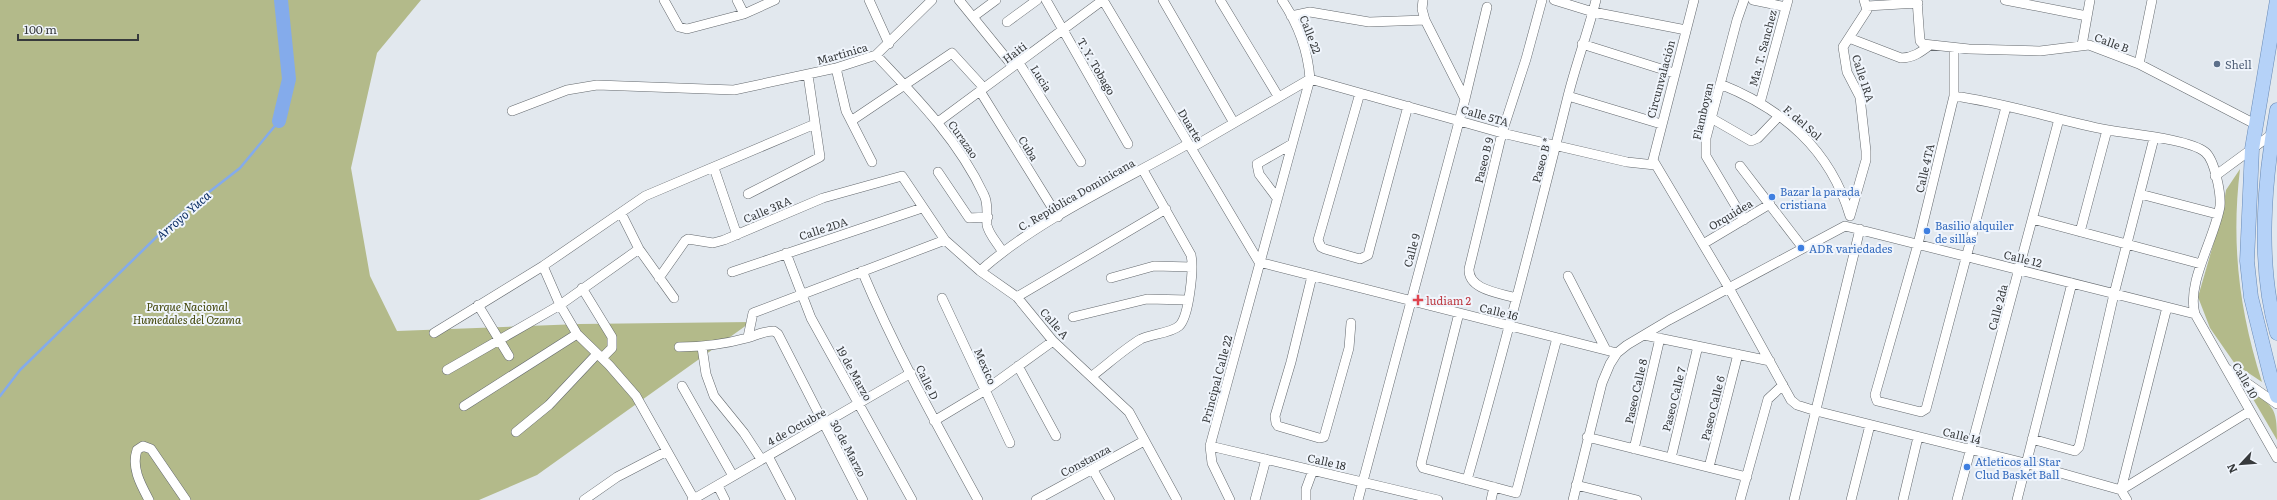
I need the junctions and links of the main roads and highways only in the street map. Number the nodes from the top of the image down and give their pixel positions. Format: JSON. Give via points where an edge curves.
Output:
{"nodes":[{"id":1,"x":2277,"y":0,"type":"edge"},
{"id":2,"x":2277,"y":110,"type":"edge"},
{"id":3,"x":2275,"y":132,"type":"edge"},
{"id":4,"x":2272,"y":182,"type":"edge"},
{"id":5,"x":2277,"y":333,"type":"edge"},
{"id":6,"x":2277,"y":396,"type":"edge"}],
"edges":[{"from":1,"to":6,"type":"main road","via":[[2252,149],[2247,261],[2252,297]]},
{"from":2,"to":3,"type":"main road"},
{"from":3,"to":4,"type":"main road"},
{"from":4,"to":5,"type":"main road","via":[[2264,249]]}]}
